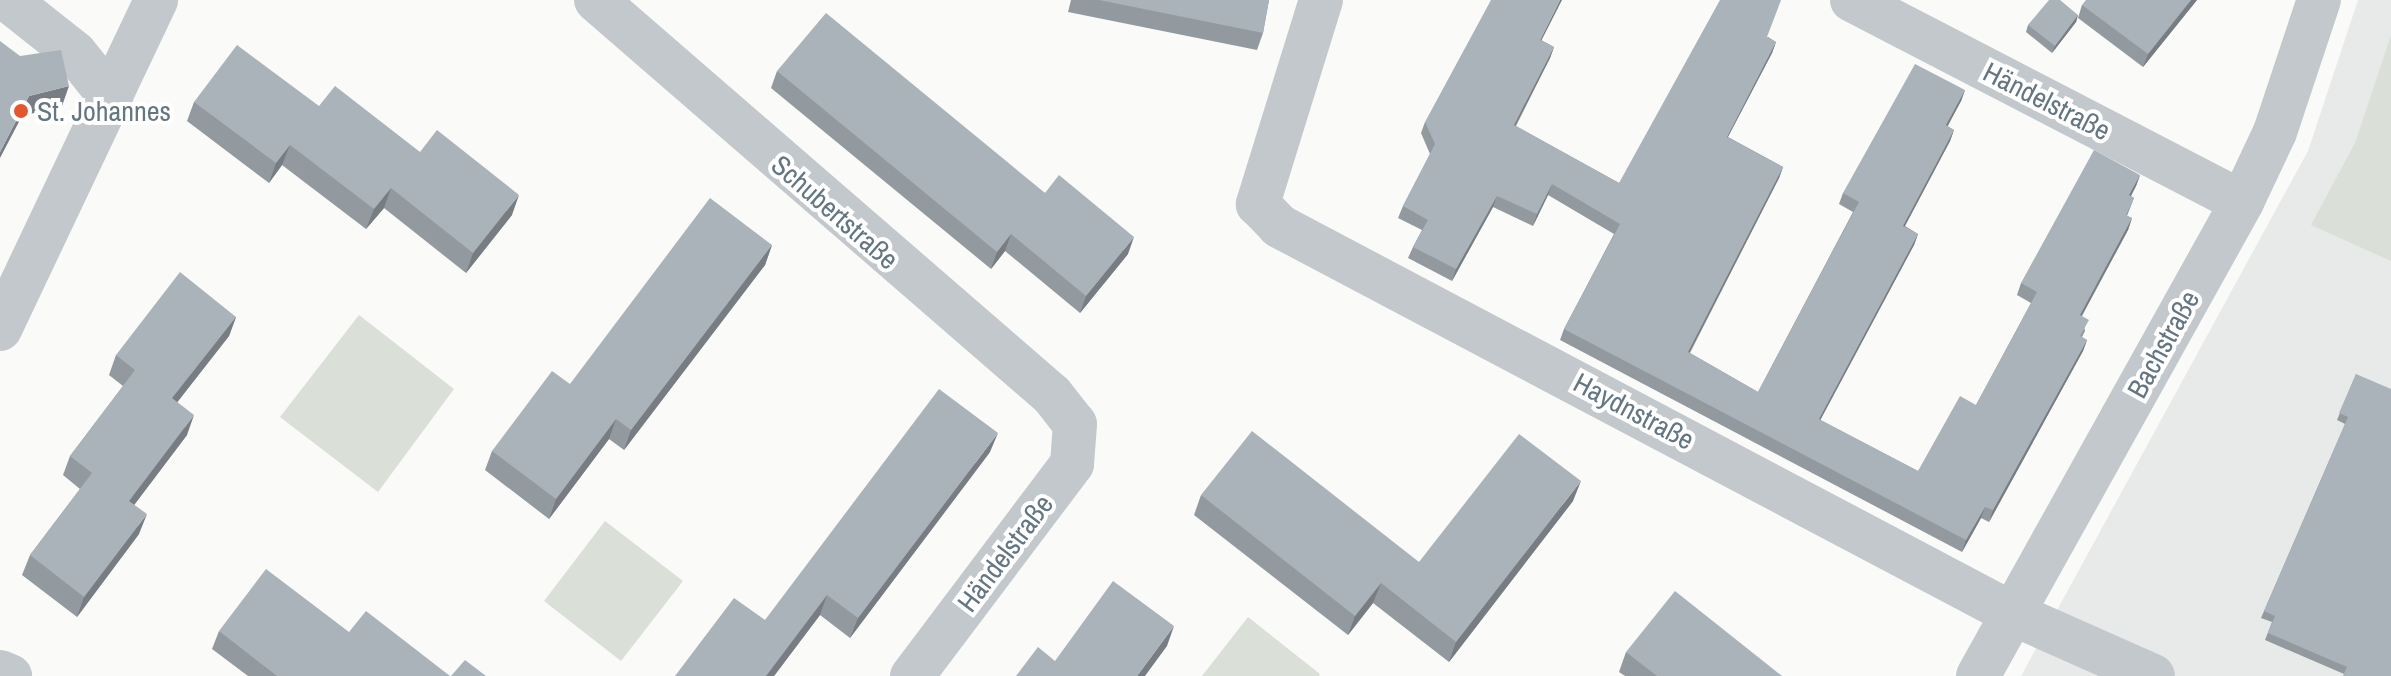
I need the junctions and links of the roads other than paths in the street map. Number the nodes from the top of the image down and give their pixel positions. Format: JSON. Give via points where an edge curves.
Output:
{"nodes":[{"id":1,"x":8,"y":0,"type":"edge"},
{"id":2,"x":156,"y":0,"type":"edge"},
{"id":3,"x":596,"y":0,"type":"edge"},
{"id":4,"x":1321,"y":0,"type":"edge"},
{"id":5,"x":1852,"y":0,"type":"edge"},
{"id":6,"x":2319,"y":0,"type":"edge"},
{"id":7,"x":111,"y":98,"type":"junction"},
{"id":8,"x":2242,"y":202,"type":"junction"},
{"id":9,"x":0,"y":329,"type":"edge"},
{"id":10,"x":1075,"y":424,"type":"joint"},
{"id":11,"x":2013,"y":614,"type":"junction"},
{"id":12,"x":0,"y":672,"type":"edge"},
{"id":13,"x":10,"y":676,"type":"edge"},
{"id":14,"x":912,"y":676,"type":"edge"},
{"id":15,"x":1978,"y":676,"type":"edge"},
{"id":16,"x":2153,"y":676,"type":"edge"}],
"edges":[{"from":1,"to":7,"type":"street","via":[[75,53]]},
{"from":2,"to":7,"type":"street"},
{"from":3,"to":10,"type":"street","name":"Schubertstraße","via":[[1052,395]]},
{"from":4,"to":11,"type":"street","name":"Haydnstraße","via":[[1258,204],[1279,226]]},
{"from":5,"to":8,"type":"street","name":"Händelstraße"},
{"from":6,"to":8,"type":"street","name":"Bachstraße","via":[[2275,132]]},
{"from":7,"to":9,"type":"street"},
{"from":8,"to":11,"type":"street","name":"Bachstraße"},
{"from":10,"to":14,"type":"street","name":"Händelstraße","via":[[1072,464]]},
{"from":11,"to":15,"type":"street","name":"Bachstraße"},
{"from":11,"to":16,"type":"street","name":"Haydnstraße"},
{"from":12,"to":13,"type":"street"}]}
